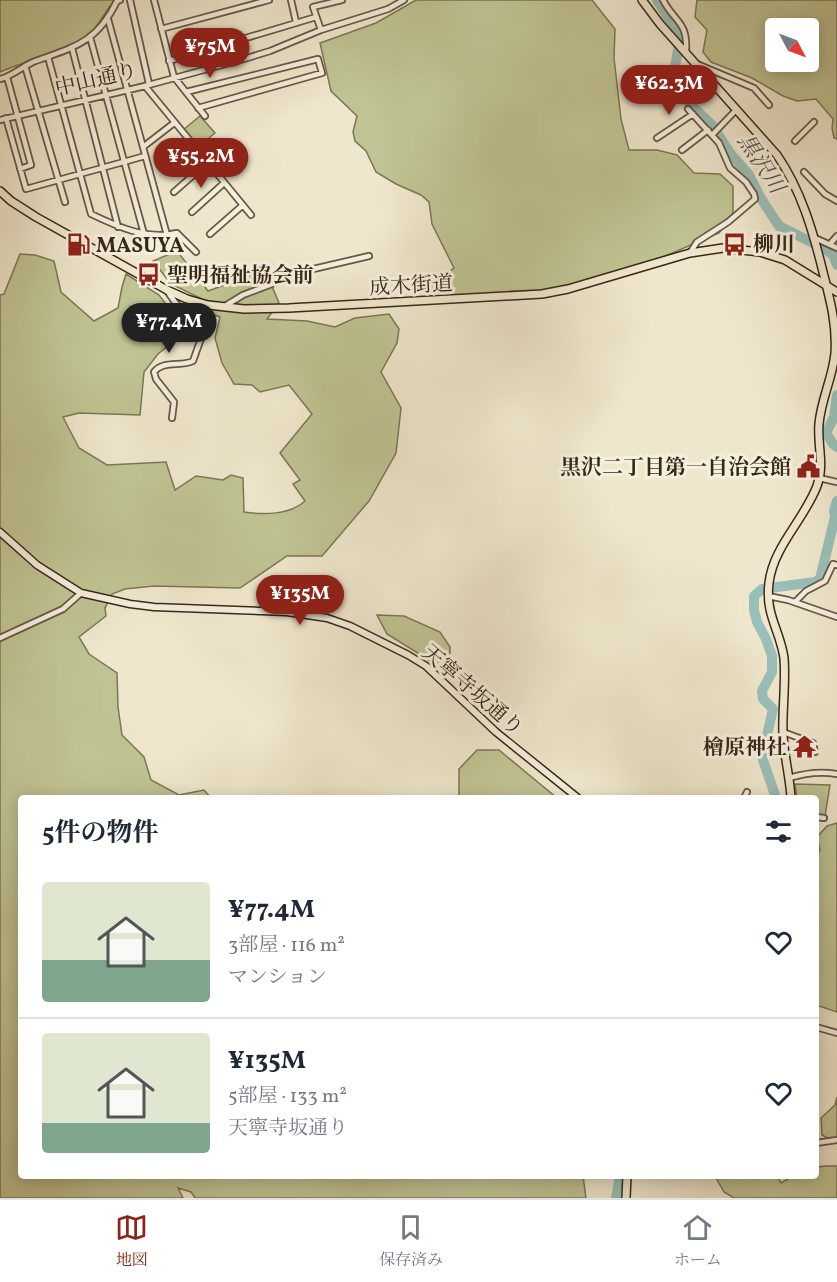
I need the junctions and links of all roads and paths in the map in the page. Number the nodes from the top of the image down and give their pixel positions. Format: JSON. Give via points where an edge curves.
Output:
{"nodes":[{"id":1,"x":120,"y":0,"type":"edge"},
{"id":2,"x":130,"y":0,"type":"edge"},
{"id":3,"x":154,"y":0,"type":"edge"},
{"id":4,"x":269,"y":0,"type":"edge"},
{"id":5,"x":291,"y":0,"type":"edge"},
{"id":6,"x":342,"y":0,"type":"edge"},
{"id":7,"x":404,"y":0,"type":"edge"},
{"id":8,"x":642,"y":0,"type":"edge"},
{"id":9,"x":663,"y":0,"type":"edge"},
{"id":10,"x":323,"y":2,"type":"edge"},
{"id":11,"x":316,"y":16,"type":"junction"},
{"id":12,"x":108,"y":19,"type":"junction"},
{"id":13,"x":296,"y":22,"type":"junction"},
{"id":14,"x":161,"y":29,"type":"junction"},
{"id":15,"x":321,"y":30,"type":"junction"},
{"id":16,"x":90,"y":37,"type":"junction"},
{"id":17,"x":72,"y":48,"type":"junction"},
{"id":18,"x":685,"y":50,"type":"junction"},
{"id":19,"x":48,"y":57,"type":"junction"},
{"id":20,"x":169,"y":61,"type":"junction"},
{"id":21,"x":697,"y":63,"type":"junction"},
{"id":22,"x":25,"y":66,"type":"junction"},
{"id":23,"x":7,"y":77,"type":"junction"},
{"id":24,"x":174,"y":77,"type":"junction"},
{"id":25,"x":0,"y":79,"type":"edge"},
{"id":26,"x":147,"y":85,"type":"junction"},
{"id":27,"x":127,"y":89,"type":"junction"},
{"id":28,"x":186,"y":92,"type":"junction"},
{"id":29,"x":106,"y":94,"type":"junction"},
{"id":30,"x":86,"y":99,"type":"junction"},
{"id":31,"x":62,"y":104,"type":"junction"},
{"id":32,"x":769,"y":105,"type":"dead end"},
{"id":33,"x":198,"y":108,"type":"junction"},
{"id":34,"x":688,"y":109,"type":"dead end"},
{"id":35,"x":737,"y":109,"type":"junction"},
{"id":36,"x":38,"y":110,"type":"junction"},
{"id":37,"x":693,"y":114,"type":"junction"},
{"id":38,"x":17,"y":115,"type":"junction"},
{"id":39,"x":205,"y":116,"type":"dead end"},
{"id":40,"x":6,"y":118,"type":"junction"},
{"id":41,"x":0,"y":120,"type":"edge"},
{"id":42,"x":814,"y":122,"type":"dead end"},
{"id":43,"x":174,"y":123,"type":"junction"},
{"id":44,"x":708,"y":130,"type":"junction"},
{"id":45,"x":713,"y":134,"type":"junction"},
{"id":46,"x":657,"y":138,"type":"dead end"},
{"id":47,"x":795,"y":141,"type":"dead end"},
{"id":48,"x":189,"y":142,"type":"junction"},
{"id":49,"x":143,"y":147,"type":"junction"},
{"id":50,"x":682,"y":150,"type":"dead end"},
{"id":51,"x":145,"y":156,"type":"junction"},
{"id":52,"x":125,"y":162,"type":"junction"},
{"id":53,"x":167,"y":162,"type":"dead end"},
{"id":54,"x":207,"y":163,"type":"junction"},
{"id":55,"x":103,"y":168,"type":"junction"},
{"id":56,"x":20,"y":169,"type":"junction"},
{"id":57,"x":804,"y":172,"type":"dead end"},
{"id":58,"x":80,"y":174,"type":"junction"},
{"id":59,"x":58,"y":180,"type":"junction"},
{"id":60,"x":224,"y":183,"type":"junction"},
{"id":61,"x":0,"y":191,"type":"edge"},
{"id":62,"x":174,"y":192,"type":"dead end"},
{"id":63,"x":837,"y":201,"type":"edge"},
{"id":64,"x":64,"y":202,"type":"dead end"},
{"id":65,"x":243,"y":205,"type":"junction"},
{"id":66,"x":192,"y":212,"type":"dead end"},
{"id":67,"x":251,"y":215,"type":"dead end"},
{"id":68,"x":118,"y":227,"type":"junction"},
{"id":69,"x":144,"y":234,"type":"junction"},
{"id":70,"x":210,"y":234,"type":"dead end"},
{"id":71,"x":167,"y":235,"type":"junction"},
{"id":72,"x":837,"y":236,"type":"edge"},
{"id":73,"x":815,"y":240,"type":"junction"},
{"id":74,"x":830,"y":244,"type":"junction"},
{"id":75,"x":837,"y":248,"type":"edge"},
{"id":76,"x":196,"y":252,"type":"dead end"},
{"id":77,"x":690,"y":254,"type":"junction"},
{"id":78,"x":369,"y":256,"type":"dead end"},
{"id":79,"x":821,"y":262,"type":"junction"},
{"id":80,"x":806,"y":271,"type":"junction"},
{"id":81,"x":828,"y":288,"type":"junction"},
{"id":82,"x":167,"y":290,"type":"junction"},
{"id":83,"x":837,"y":292,"type":"edge"},
{"id":84,"x":222,"y":308,"type":"junction"},
{"id":85,"x":172,"y":418,"type":"dead end"},
{"id":86,"x":819,"y":478,"type":"junction"},
{"id":87,"x":836,"y":482,"type":"edge"},
{"id":88,"x":0,"y":532,"type":"edge"},
{"id":89,"x":837,"y":565,"type":"edge"},
{"id":90,"x":81,"y":593,"type":"junction"},
{"id":91,"x":768,"y":595,"type":"junction"},
{"id":92,"x":795,"y":602,"type":"junction"},
{"id":93,"x":837,"y":617,"type":"edge"},
{"id":94,"x":0,"y":638,"type":"edge"},
{"id":95,"x":783,"y":732,"type":"junction"},
{"id":96,"x":815,"y":752,"type":"dead end"},
{"id":97,"x":837,"y":774,"type":"edge"},
{"id":98,"x":789,"y":778,"type":"junction"},
{"id":99,"x":747,"y":792,"type":"dead end"},
{"id":100,"x":574,"y":795,"type":"edge"},
{"id":101,"x":746,"y":795,"type":"edge"},
{"id":102,"x":791,"y":795,"type":"edge"},
{"id":103,"x":819,"y":817,"type":"edge"},
{"id":104,"x":824,"y":818,"type":"dead end"},
{"id":105,"x":819,"y":1028,"type":"edge"},
{"id":106,"x":837,"y":1033,"type":"edge"},
{"id":107,"x":837,"y":1140,"type":"edge"},
{"id":108,"x":819,"y":1143,"type":"edge"},
{"id":109,"x":627,"y":1179,"type":"edge"},
{"id":110,"x":626,"y":1198,"type":"edge"}],
"edges":[{"from":1,"to":12,"type":"street"},
{"from":2,"to":26,"type":"street"},
{"from":3,"to":14,"type":"street"},
{"from":4,"to":14,"type":"street"},
{"from":5,"to":13,"type":"street"},
{"from":6,"to":10,"type":"street"},
{"from":7,"to":15,"type":"street","name":"中山通り","via":[[388,9]]},
{"from":8,"to":18,"type":"main road"},
{"from":9,"to":18,"type":"street","via":[[687,36]]},
{"from":10,"to":11,"type":"street","via":[[313,7]]},
{"from":11,"to":13,"type":"street"},
{"from":11,"to":15,"type":"street"},
{"from":12,"to":16,"type":"street"},
{"from":12,"to":27,"type":"street"},
{"from":13,"to":20,"type":"street"},
{"from":14,"to":20,"type":"street"},
{"from":15,"to":24,"type":"street","name":"中山通り","via":[[270,51]]},
{"from":16,"to":17,"type":"street"},
{"from":16,"to":29,"type":"street"},
{"from":17,"to":19,"type":"street"},
{"from":17,"to":30,"type":"street"},
{"from":18,"to":21,"type":"main road"},
{"from":19,"to":22,"type":"street"},
{"from":19,"to":31,"type":"street"},
{"from":20,"to":24,"type":"street"},
{"from":21,"to":32,"type":"street","via":[[754,88]]},
{"from":21,"to":35,"type":"main road"},
{"from":22,"to":23,"type":"street"},
{"from":22,"to":36,"type":"street"},
{"from":23,"to":25,"type":"street"},
{"from":23,"to":38,"type":"street"},
{"from":24,"to":26,"type":"street","name":"中山通り"},
{"from":24,"to":28,"type":"street"},
{"from":26,"to":27,"type":"street","name":"中山通り"},
{"from":26,"to":43,"type":"street"},
{"from":27,"to":29,"type":"street","name":"中山通り"},
{"from":27,"to":49,"type":"street"},
{"from":28,"to":33,"type":"street"},
{"from":28,"to":33,"type":"street","via":[[318,59],[322,73]]},
{"from":29,"to":30,"type":"street","name":"中山通り"},
{"from":29,"to":52,"type":"street"},
{"from":30,"to":31,"type":"street","name":"中山通り"},
{"from":30,"to":55,"type":"street"},
{"from":31,"to":36,"type":"street","name":"中山通り"},
{"from":31,"to":58,"type":"street"},
{"from":33,"to":39,"type":"street"},
{"from":34,"to":37,"type":"street"},
{"from":35,"to":45,"type":"street"},
{"from":35,"to":73,"type":"main road","via":[[788,170]]},
{"from":36,"to":38,"type":"street","name":"中山通り"},
{"from":36,"to":59,"type":"street"},
{"from":37,"to":44,"type":"street"},
{"from":37,"to":46,"type":"street"},
{"from":38,"to":40,"type":"street","name":"中山通り"},
{"from":38,"to":56,"type":"street","via":[[31,165]]},
{"from":40,"to":41,"type":"street","name":"中山通り"},
{"from":40,"to":56,"type":"street"},
{"from":42,"to":47,"type":"street"},
{"from":43,"to":48,"type":"street"},
{"from":43,"to":49,"type":"street"},
{"from":44,"to":45,"type":"street"},
{"from":44,"to":50,"type":"street"},
{"from":45,"to":77,"type":"street","via":[[730,168],[746,182],[754,199],[697,242]]},
{"from":48,"to":53,"type":"street"},
{"from":48,"to":54,"type":"street"},
{"from":49,"to":51,"type":"street"},
{"from":51,"to":52,"type":"street"},
{"from":51,"to":71,"type":"street"},
{"from":52,"to":55,"type":"street"},
{"from":52,"to":69,"type":"street"},
{"from":54,"to":60,"type":"street"},
{"from":54,"to":62,"type":"street"},
{"from":55,"to":58,"type":"street"},
{"from":55,"to":68,"type":"street"},
{"from":56,"to":59,"type":"street","via":[[26,189]]},
{"from":57,"to":63,"type":"street"},
{"from":58,"to":59,"type":"street"},
{"from":58,"to":68,"type":"street","via":[[91,214]]},
{"from":59,"to":64,"type":"street"},
{"from":60,"to":65,"type":"street"},
{"from":60,"to":66,"type":"street"},
{"from":61,"to":82,"type":"main road","name":"成木街道","via":[[36,217]]},
{"from":65,"to":67,"type":"street"},
{"from":65,"to":70,"type":"street"},
{"from":68,"to":69,"type":"street"},
{"from":69,"to":71,"type":"street"},
{"from":71,"to":76,"type":"street","via":[[177,233]]},
{"from":72,"to":74,"type":"street"},
{"from":73,"to":74,"type":"street"},
{"from":73,"to":79,"type":"main road"},
{"from":74,"to":75,"type":"street"},
{"from":77,"to":80,"type":"main road","name":"成木街道","via":[[723,248],[752,250]]},
{"from":77,"to":84,"type":"main road","name":"成木街道","via":[[542,294]]},
{"from":78,"to":84,"type":"street","via":[[309,270],[243,295]]},
{"from":79,"to":80,"type":"main road"},
{"from":79,"to":81,"type":"main road"},
{"from":80,"to":81,"type":"main road","name":"成木街道"},
{"from":81,"to":83,"type":"main road","name":"成木街道"},
{"from":81,"to":86,"type":"main road","via":[[835,349],[819,420]]},
{"from":82,"to":84,"type":"main road","name":"成木街道","via":[[197,303]]},
{"from":82,"to":85,"type":"street","via":[[203,333],[193,361],[162,366],[154,372],[174,402]]},
{"from":86,"to":87,"type":"street"},
{"from":86,"to":91,"type":"main road","via":[[775,561]]},
{"from":88,"to":90,"type":"street","name":"天寧寺坂通り","via":[[37,565]]},
{"from":89,"to":92,"type":"street","via":[[833,564],[825,581]]},
{"from":90,"to":94,"type":"street","via":[[63,609]]},
{"from":90,"to":100,"type":"street","name":"天寧寺坂通り","via":[[154,607],[287,612],[337,621],[420,662],[496,732]]},
{"from":91,"to":92,"type":"street"},
{"from":91,"to":95,"type":"main road","via":[[784,659]]},
{"from":92,"to":93,"type":"street"},
{"from":95,"to":96,"type":"street","via":[[813,743]]},
{"from":95,"to":98,"type":"main road"},
{"from":97,"to":98,"type":"street","via":[[804,773]]},
{"from":98,"to":102,"type":"main road"},
{"from":99,"to":101,"type":"street"},
{"from":103,"to":104,"type":"street"},
{"from":105,"to":106,"type":"street"},
{"from":107,"to":108,"type":"street"},
{"from":109,"to":110,"type":"main road"}]}
